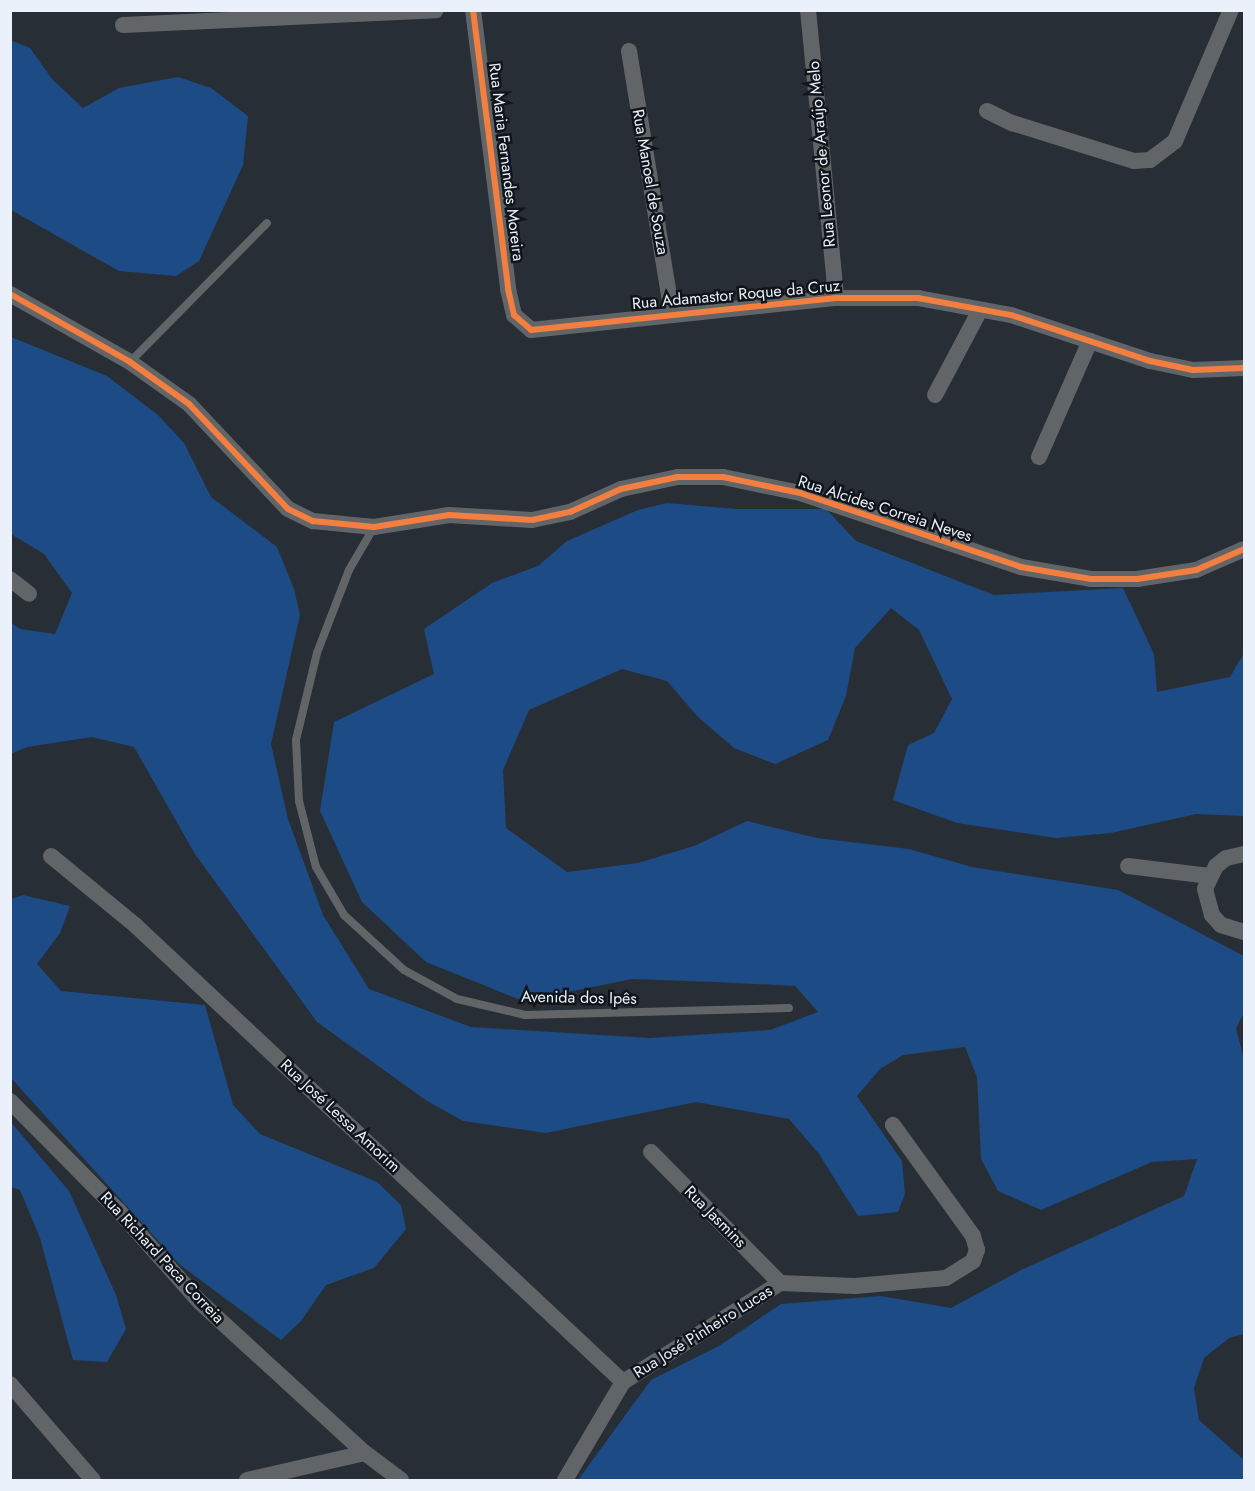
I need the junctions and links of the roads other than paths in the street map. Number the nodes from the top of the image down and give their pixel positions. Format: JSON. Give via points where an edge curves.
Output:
{"nodes":[{"id":1,"x":436,"y":10,"type":"edge"},
{"id":2,"x":473,"y":10,"type":"edge"},
{"id":3,"x":808,"y":10,"type":"edge"},
{"id":4,"x":1231,"y":10,"type":"edge"},
{"id":5,"x":123,"y":25,"type":"dead end"},
{"id":6,"x":629,"y":51,"type":"dead end"},
{"id":7,"x":987,"y":111,"type":"dead end"},
{"id":8,"x":267,"y":223,"type":"dead end"},
{"id":9,"x":10,"y":294,"type":"edge"},
{"id":10,"x":836,"y":298,"type":"junction"},
{"id":11,"x":980,"y":310,"type":"junction"},
{"id":12,"x":672,"y":313,"type":"junction"},
{"id":13,"x":514,"y":315,"type":"joint"},
{"id":14,"x":1090,"y":341,"type":"junction"},
{"id":15,"x":130,"y":362,"type":"junction"},
{"id":16,"x":1245,"y":368,"type":"edge"},
{"id":17,"x":936,"y":395,"type":"dead end"},
{"id":18,"x":1039,"y":457,"type":"dead end"},
{"id":19,"x":374,"y":526,"type":"junction"},
{"id":20,"x":1245,"y":549,"type":"edge"},
{"id":21,"x":10,"y":579,"type":"edge"},
{"id":22,"x":28,"y":594,"type":"dead end"},
{"id":23,"x":1245,"y":854,"type":"edge"},
{"id":24,"x":51,"y":856,"type":"dead end"},
{"id":25,"x":1128,"y":866,"type":"dead end"},
{"id":26,"x":1209,"y":876,"type":"junction"},
{"id":27,"x":1245,"y":932,"type":"edge"},
{"id":28,"x":789,"y":1008,"type":"dead end"},
{"id":29,"x":10,"y":1101,"type":"edge"},
{"id":30,"x":893,"y":1125,"type":"dead end"},
{"id":31,"x":651,"y":1152,"type":"dead end"},
{"id":32,"x":780,"y":1283,"type":"junction"},
{"id":33,"x":623,"y":1382,"type":"junction"},
{"id":34,"x":10,"y":1384,"type":"edge"},
{"id":35,"x":365,"y":1454,"type":"junction"},
{"id":36,"x":93,"y":1480,"type":"edge"},
{"id":37,"x":247,"y":1480,"type":"edge"},
{"id":38,"x":401,"y":1480,"type":"edge"},
{"id":39,"x":565,"y":1480,"type":"edge"}],
"edges":[{"from":1,"to":5,"type":"street"},
{"from":2,"to":13,"type":"street","name":"Rua Maria Fernandes Moreira"},
{"from":3,"to":10,"type":"street","name":"Rua Leonor de Araújo Melo"},
{"from":4,"to":7,"type":"street","via":[[1175,141],[1150,160],[1134,161],[1012,123]]},
{"from":6,"to":12,"type":"street","name":"Rua Manoel de Souza"},
{"from":8,"to":15,"type":"lane"},
{"from":9,"to":15,"type":"street","name":"Rua Alcides Correia Neves"},
{"from":10,"to":11,"type":"street","name":"Rua Adamastor Roque da Cruz","via":[[918,298]]},
{"from":10,"to":12,"type":"street","name":"Rua Adamastor Roque da Cruz"},
{"from":11,"to":14,"type":"street","name":"Rua Adamastor Roque da Cruz","via":[[1011,315]]},
{"from":11,"to":17,"type":"street"},
{"from":12,"to":13,"type":"street","name":"Rua Adamastor Roque da Cruz","via":[[547,330],[531,330]]},
{"from":14,"to":16,"type":"street","name":"Rua Adamastor Roque da Cruz","via":[[1193,370]]},
{"from":14,"to":18,"type":"street"},
{"from":15,"to":19,"type":"street","name":"Rua Alcides Correia Neves","via":[[189,404],[288,509],[313,521]]},
{"from":19,"to":20,"type":"street","name":"Rua Alcides Correia Neves","via":[[449,515],[532,520],[570,512],[633,486],[678,477],[723,477],[800,493],[1021,567],[1091,579],[1137,579],[1196,570]]},
{"from":19,"to":28,"type":"lane","name":"Avenida dos Ipês","via":[[349,570],[317,653],[297,740],[299,801],[316,867],[344,915],[404,969],[457,999],[525,1016]]},
{"from":21,"to":22,"type":"street"},
{"from":23,"to":26,"type":"street","via":[[1226,858]]},
{"from":24,"to":33,"type":"street","name":"Rua José Lessa Amorim","via":[[144,933]]},
{"from":25,"to":26,"type":"street"},
{"from":26,"to":27,"type":"street","via":[[1206,896],[1212,915],[1221,925]]},
{"from":29,"to":35,"type":"street","name":"Rua Richard Paca Correia","via":[[118,1210],[200,1302]]},
{"from":30,"to":32,"type":"street","name":"Rua José Pinheiro Lucas","via":[[973,1236],[977,1250],[973,1261],[946,1278],[855,1286]]},
{"from":31,"to":32,"type":"street","name":"Rua Jasmins"},
{"from":32,"to":33,"type":"street","name":"Rua José Pinheiro Lucas"},
{"from":33,"to":39,"type":"street","name":"Rua José Pinheiro Lucas"},
{"from":34,"to":36,"type":"street"},
{"from":35,"to":37,"type":"street"},
{"from":35,"to":38,"type":"street","name":"Rua Richard Paca Correia"}]}
